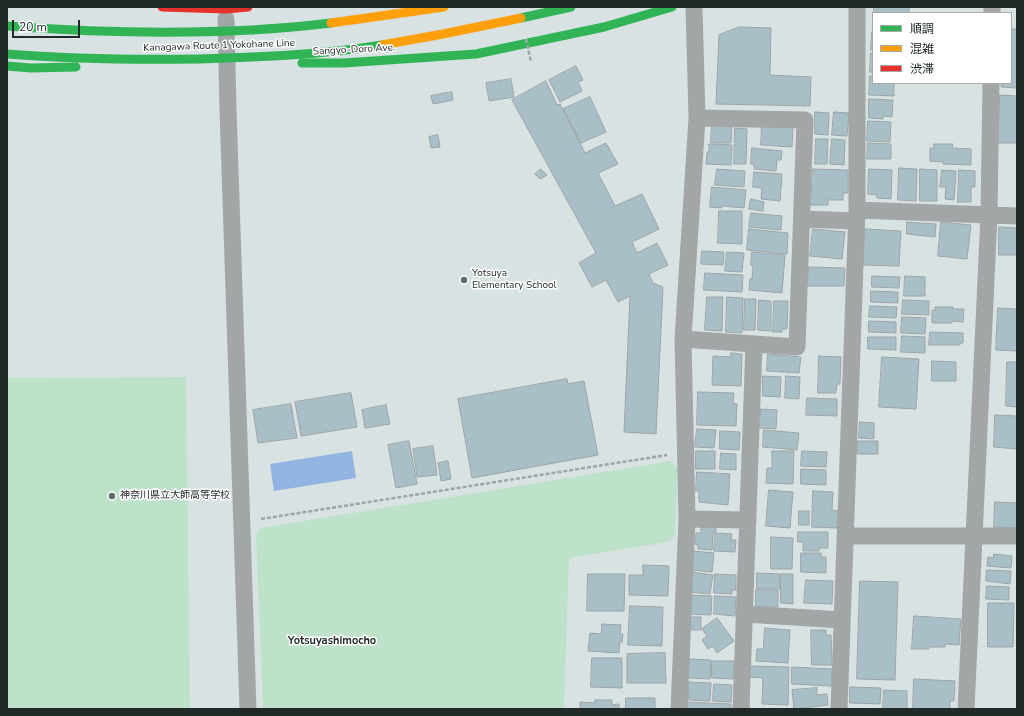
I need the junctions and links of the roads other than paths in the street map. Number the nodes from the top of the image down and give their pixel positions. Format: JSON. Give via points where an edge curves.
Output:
{"nodes":[{"id":1,"x":162,"y":7,"type":"edge"},
{"id":2,"x":248,"y":7,"type":"edge"},
{"id":3,"x":444,"y":7,"type":"edge"},
{"id":4,"x":571,"y":7,"type":"edge"},
{"id":5,"x":672,"y":7,"type":"edge"},
{"id":6,"x":694,"y":7,"type":"edge"},
{"id":7,"x":857,"y":7,"type":"edge"},
{"id":8,"x":226,"y":8,"type":"edge"},
{"id":9,"x":7,"y":26,"type":"edge"},
{"id":10,"x":7,"y":54,"type":"edge"},
{"id":11,"x":227,"y":65,"type":"junction"},
{"id":12,"x":7,"y":66,"type":"edge"},
{"id":13,"x":991,"y":84,"type":"edge"},
{"id":14,"x":697,"y":118,"type":"junction"},
{"id":15,"x":857,"y":215,"type":"junction"},
{"id":16,"x":989,"y":215,"type":"junction"},
{"id":17,"x":1017,"y":216,"type":"edge"},
{"id":18,"x":802,"y":219,"type":"junction"},
{"id":19,"x":683,"y":339,"type":"junction"},
{"id":20,"x":754,"y":344,"type":"junction"},
{"id":21,"x":687,"y":519,"type":"junction"},
{"id":22,"x":748,"y":520,"type":"junction"},
{"id":23,"x":974,"y":535,"type":"junction"},
{"id":24,"x":845,"y":536,"type":"junction"},
{"id":25,"x":1017,"y":536,"type":"edge"},
{"id":26,"x":744,"y":614,"type":"junction"},
{"id":27,"x":842,"y":620,"type":"junction"},
{"id":28,"x":248,"y":709,"type":"edge"},
{"id":29,"x":679,"y":709,"type":"edge"},
{"id":30,"x":741,"y":709,"type":"edge"},
{"id":31,"x":839,"y":709,"type":"edge"},
{"id":32,"x":966,"y":709,"type":"edge"}],
"edges":[{"from":1,"to":8,"type":"main road"},
{"from":2,"to":8,"type":"main road"},
{"from":3,"to":9,"type":"main road","name":"Kanagawa Route 1 Yokohane Line","bridge":true,"via":[[309,26],[244,31],[49,30]]},
{"from":4,"to":10,"type":"main road","name":"Kanagawa Route 1 Yokohane Line","bridge":true,"via":[[469,30],[313,54],[146,59],[47,58]]},
{"from":5,"to":11,"type":"main road","name":"Sangyo-Doro Ave.","via":[[604,27],[476,54],[344,63]]},
{"from":6,"to":14,"type":"street"},
{"from":7,"to":15,"type":"street"},
{"from":8,"to":11,"type":"street"},
{"from":11,"to":12,"type":"main road","name":"Sangyo-Doro Ave.","via":[[31,68]]},
{"from":11,"to":28,"type":"street"},
{"from":13,"to":16,"type":"street"},
{"from":14,"to":18,"type":"street","via":[[805,120]]},
{"from":14,"to":19,"type":"street"},
{"from":15,"to":16,"type":"street"},
{"from":15,"to":18,"type":"street"},
{"from":15,"to":24,"type":"street"},
{"from":16,"to":17,"type":"street"},
{"from":16,"to":23,"type":"street"},
{"from":18,"to":20,"type":"street","via":[[797,347]]},
{"from":19,"to":20,"type":"street"},
{"from":19,"to":21,"type":"street"},
{"from":20,"to":22,"type":"street"},
{"from":21,"to":22,"type":"street"},
{"from":21,"to":29,"type":"street"},
{"from":22,"to":26,"type":"street"},
{"from":23,"to":24,"type":"street"},
{"from":23,"to":25,"type":"street"},
{"from":23,"to":32,"type":"street"},
{"from":24,"to":27,"type":"street"},
{"from":26,"to":27,"type":"street"},
{"from":26,"to":30,"type":"street"},
{"from":27,"to":31,"type":"street"}]}
